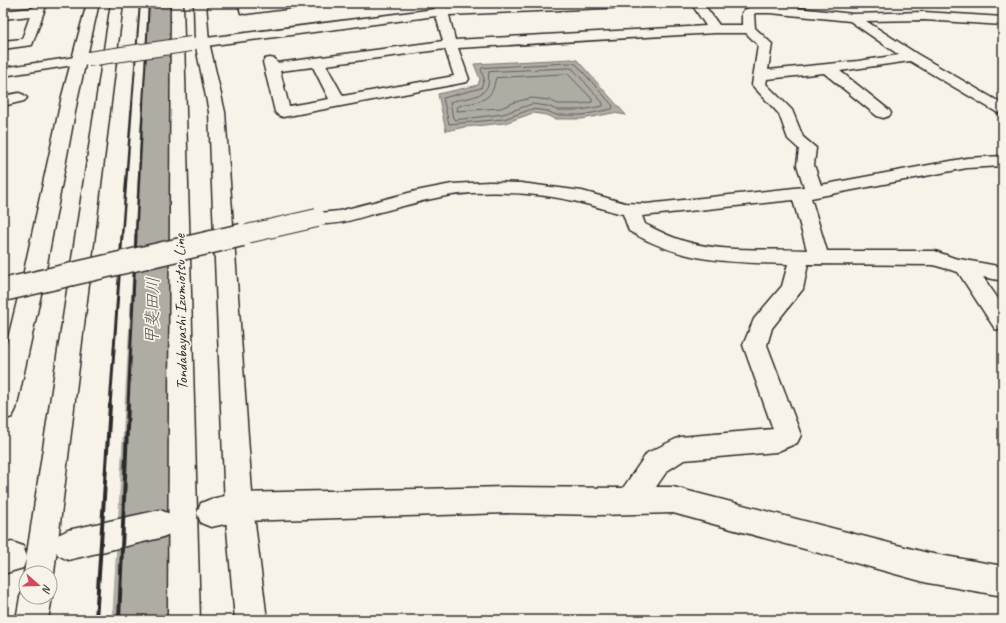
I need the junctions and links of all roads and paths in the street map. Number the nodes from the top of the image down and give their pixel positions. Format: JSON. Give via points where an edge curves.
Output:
{"nodes":[{"id":1,"x":93,"y":3,"type":"edge"},
{"id":2,"x":117,"y":3,"type":"edge"},
{"id":3,"x":177,"y":3,"type":"edge"},
{"id":4,"x":200,"y":3,"type":"edge"},
{"id":5,"x":244,"y":3,"type":"edge"},
{"id":6,"x":299,"y":3,"type":"edge"},
{"id":7,"x":628,"y":3,"type":"edge"},
{"id":8,"x":697,"y":3,"type":"edge"},
{"id":9,"x":39,"y":7,"type":"edge"},
{"id":10,"x":440,"y":8,"type":"edge"},
{"id":11,"x":3,"y":15,"type":"edge"},
{"id":12,"x":853,"y":18,"type":"junction"},
{"id":13,"x":1003,"y":21,"type":"edge"},
{"id":14,"x":715,"y":29,"type":"junction"},
{"id":15,"x":750,"y":29,"type":"junction"},
{"id":16,"x":196,"y":43,"type":"junction"},
{"id":17,"x":450,"y":44,"type":"junction"},
{"id":18,"x":3,"y":45,"type":"edge"},
{"id":19,"x":912,"y":57,"type":"junction"},
{"id":20,"x":83,"y":60,"type":"junction"},
{"id":21,"x":318,"y":62,"type":"junction"},
{"id":22,"x":828,"y":69,"type":"junction"},
{"id":23,"x":3,"y":72,"type":"edge"},
{"id":24,"x":761,"y":75,"type":"junction"},
{"id":25,"x":19,"y":98,"type":"dead end"},
{"id":26,"x":3,"y":101,"type":"edge"},
{"id":27,"x":338,"y":102,"type":"junction"},
{"id":28,"x":1003,"y":110,"type":"edge"},
{"id":29,"x":883,"y":113,"type":"dead end"},
{"id":30,"x":1003,"y":161,"type":"edge"},
{"id":31,"x":808,"y":193,"type":"junction"},
{"id":32,"x":631,"y":209,"type":"junction"},
{"id":33,"x":809,"y":258,"type":"junction"},
{"id":34,"x":965,"y":267,"type":"junction"},
{"id":35,"x":1003,"y":274,"type":"edge"},
{"id":36,"x":3,"y":290,"type":"edge"},
{"id":37,"x":1003,"y":323,"type":"edge"},
{"id":38,"x":3,"y":409,"type":"edge"},
{"id":39,"x":630,"y":501,"type":"junction"},
{"id":40,"x":239,"y":507,"type":"junction"},
{"id":41,"x":211,"y":513,"type":"dead end"},
{"id":42,"x":171,"y":530,"type":"junction"},
{"id":43,"x":68,"y":545,"type":"dead end"},
{"id":44,"x":40,"y":565,"type":"edge"},
{"id":45,"x":1003,"y":581,"type":"edge"},
{"id":46,"x":35,"y":605,"type":"edge"},
{"id":47,"x":32,"y":620,"type":"edge"},
{"id":48,"x":184,"y":620,"type":"edge"},
{"id":49,"x":251,"y":620,"type":"edge"}],
"edges":[{"from":1,"to":20,"type":"street"},
{"from":2,"to":44,"type":"street"},
{"from":3,"to":42,"type":"street","name":"Tondabayashi Izumiotsu Line"},
{"from":4,"to":16,"type":"street"},
{"from":5,"to":6,"type":"street","via":[[245,10]]},
{"from":7,"to":10,"type":"street"},
{"from":8,"to":14,"type":"street"},
{"from":9,"to":11,"type":"street"},
{"from":9,"to":18,"type":"street","via":[[27,42]]},
{"from":10,"to":16,"type":"street"},
{"from":10,"to":17,"type":"street"},
{"from":12,"to":13,"type":"street","via":[[924,16]]},
{"from":12,"to":15,"type":"street","via":[[793,10],[753,10],[748,13]]},
{"from":12,"to":19,"type":"street"},
{"from":14,"to":15,"type":"street"},
{"from":14,"to":17,"type":"street"},
{"from":15,"to":24,"type":"street","via":[[765,44]]},
{"from":16,"to":20,"type":"street","bridge":true},
{"from":16,"to":40,"type":"street","via":[[217,112]]},
{"from":17,"to":21,"type":"street"},
{"from":17,"to":27,"type":"street","via":[[462,79]]},
{"from":19,"to":22,"type":"street"},
{"from":19,"to":28,"type":"street"},
{"from":20,"to":23,"type":"street"},
{"from":20,"to":38,"type":"street"},
{"from":21,"to":27,"type":"street"},
{"from":21,"to":27,"type":"street","via":[[271,65],[283,112]]},
{"from":22,"to":24,"type":"street"},
{"from":22,"to":29,"type":"street"},
{"from":24,"to":31,"type":"street","via":[[759,85],[786,113],[796,139],[808,148],[804,156]]},
{"from":25,"to":26,"type":"street"},
{"from":30,"to":31,"type":"street","via":[[967,163]]},
{"from":31,"to":32,"type":"street","via":[[646,210]]},
{"from":31,"to":33,"type":"street"},
{"from":32,"to":33,"type":"street","via":[[636,227],[656,238],[686,249],[713,253]]},
{"from":32,"to":36,"type":"street","bridge":true,"via":[[574,196],[521,188],[452,190],[340,217],[317,218]]},
{"from":33,"to":34,"type":"street","via":[[935,258]]},
{"from":33,"to":39,"type":"street","via":[[792,289],[762,325],[755,345],[788,435],[776,440],[680,449],[658,462]]},
{"from":34,"to":35,"type":"street"},
{"from":34,"to":37,"type":"street"},
{"from":39,"to":40,"type":"street","via":[[507,500]]},
{"from":39,"to":45,"type":"street","via":[[673,500],[928,568]]},
{"from":40,"to":41,"type":"street"},
{"from":40,"to":49,"type":"street"},
{"from":42,"to":43,"type":"street"},
{"from":42,"to":48,"type":"street","name":"Tondabayashi Izumiotsu Line"},
{"from":46,"to":47,"type":"street"}]}
